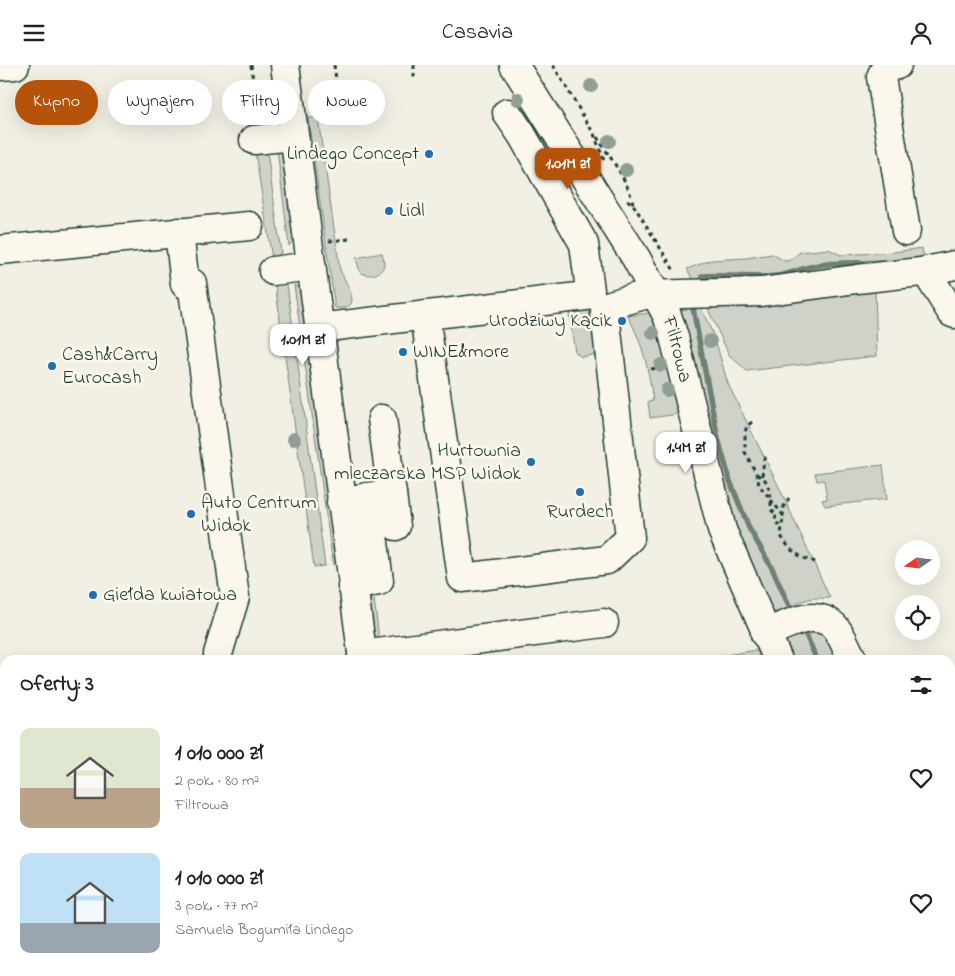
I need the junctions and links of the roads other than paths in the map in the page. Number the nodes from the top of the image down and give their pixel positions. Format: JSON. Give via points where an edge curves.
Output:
{"nodes":[{"id":1,"x":15,"y":65,"type":"edge"},
{"id":2,"x":285,"y":65,"type":"edge"},
{"id":3,"x":514,"y":65,"type":"edge"},
{"id":4,"x":897,"y":65,"type":"edge"},
{"id":5,"x":0,"y":66,"type":"edge"},
{"id":6,"x":507,"y":113,"type":"dead end"},
{"id":7,"x":294,"y":136,"type":"junction"},
{"id":8,"x":254,"y":140,"type":"dead end"},
{"id":9,"x":249,"y":226,"type":"dead end"},
{"id":10,"x":906,"y":231,"type":"dead end"},
{"id":11,"x":179,"y":232,"type":"junction"},
{"id":12,"x":0,"y":250,"type":"edge"},
{"id":13,"x":955,"y":265,"type":"edge"},
{"id":14,"x":311,"y":266,"type":"junction"},
{"id":15,"x":273,"y":271,"type":"dead end"},
{"id":16,"x":926,"y":272,"type":"junction"},
{"id":17,"x":656,"y":294,"type":"junction"},
{"id":18,"x":955,"y":314,"type":"edge"},
{"id":19,"x":425,"y":315,"type":"junction"},
{"id":20,"x":319,"y":328,"type":"junction"},
{"id":21,"x":382,"y":419,"type":"dead end"},
{"id":22,"x":380,"y":495,"type":"junction"},
{"id":23,"x":341,"y":502,"type":"junction"},
{"id":24,"x":396,"y":526,"type":"dead end"},
{"id":25,"x":352,"y":586,"type":"junction"},
{"id":26,"x":604,"y":623,"type":"dead end"},
{"id":27,"x":766,"y":633,"type":"junction"},
{"id":28,"x":218,"y":655,"type":"edge"},
{"id":29,"x":363,"y":655,"type":"edge"},
{"id":30,"x":384,"y":655,"type":"edge"},
{"id":31,"x":776,"y":655,"type":"edge"},
{"id":32,"x":850,"y":655,"type":"edge"}],
"edges":[{"from":1,"to":5,"type":"street"},
{"from":2,"to":7,"type":"street"},
{"from":3,"to":17,"type":"street","name":"Filtrowa"},
{"from":4,"to":10,"type":"street","via":[[888,67],[880,77]]},
{"from":6,"to":19,"type":"street","via":[[584,244],[589,294]]},
{"from":7,"to":8,"type":"street"},
{"from":7,"to":14,"type":"street"},
{"from":9,"to":11,"type":"street"},
{"from":11,"to":12,"type":"street"},
{"from":11,"to":28,"type":"street","via":[[235,597]]},
{"from":13,"to":16,"type":"street"},
{"from":14,"to":15,"type":"street"},
{"from":14,"to":20,"type":"street"},
{"from":16,"to":17,"type":"street","via":[[761,292]]},
{"from":16,"to":18,"type":"street"},
{"from":17,"to":19,"type":"street","via":[[610,305],[605,313],[630,538],[607,560],[462,578]]},
{"from":17,"to":27,"type":"street","name":"Filtrowa","via":[[674,337],[722,530]]},
{"from":19,"to":20,"type":"street"},
{"from":20,"to":23,"type":"street"},
{"from":21,"to":22,"type":"street"},
{"from":22,"to":23,"type":"street"},
{"from":22,"to":24,"type":"street"},
{"from":22,"to":25,"type":"street","via":[[380,581]]},
{"from":23,"to":25,"type":"street"},
{"from":25,"to":29,"type":"street"},
{"from":26,"to":30,"type":"street"},
{"from":27,"to":31,"type":"street","name":"Filtrowa"},
{"from":27,"to":32,"type":"street","via":[[806,618],[824,618],[835,627]]}]}
